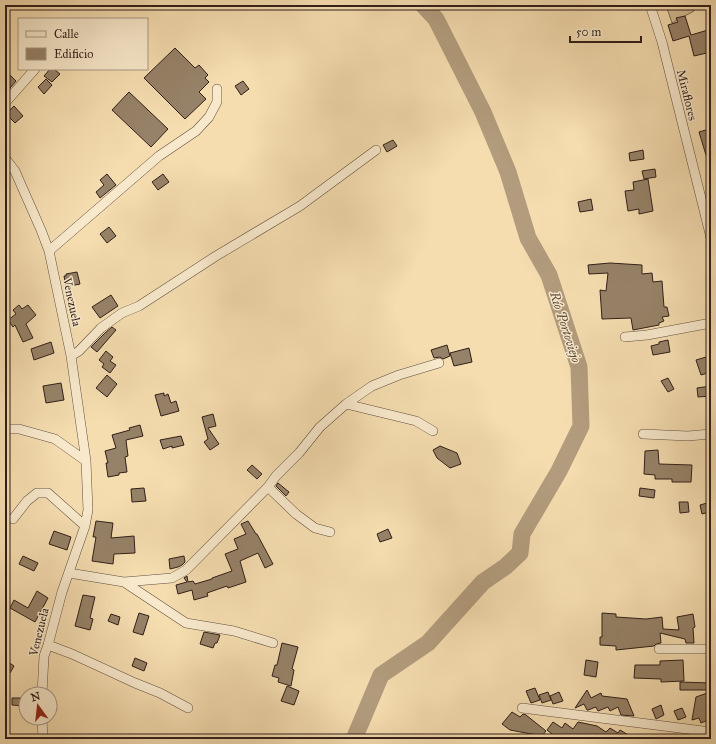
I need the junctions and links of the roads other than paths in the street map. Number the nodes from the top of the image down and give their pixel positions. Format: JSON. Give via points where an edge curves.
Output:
{"nodes":[{"id":1,"x":650,"y":5,"type":"edge"},
{"id":2,"x":34,"y":70,"type":"edge"},
{"id":3,"x":217,"y":89,"type":"dead end"},
{"id":4,"x":5,"y":103,"type":"edge"},
{"id":5,"x":376,"y":150,"type":"dead end"},
{"id":6,"x":5,"y":158,"type":"edge"},
{"id":7,"x":711,"y":238,"type":"edge"},
{"id":8,"x":49,"y":251,"type":"junction"},
{"id":9,"x":711,"y":323,"type":"edge"},
{"id":10,"x":625,"y":337,"type":"dead end"},
{"id":11,"x":71,"y":356,"type":"junction"},
{"id":12,"x":438,"y":363,"type":"dead end"},
{"id":13,"x":346,"y":404,"type":"junction"},
{"id":14,"x":5,"y":429,"type":"edge"},
{"id":15,"x":433,"y":431,"type":"dead end"},
{"id":16,"x":643,"y":434,"type":"dead end"},
{"id":17,"x":711,"y":434,"type":"edge"},
{"id":18,"x":86,"y":461,"type":"junction"},
{"id":19,"x":268,"y":487,"type":"junction"},
{"id":20,"x":13,"y":519,"type":"dead end"},
{"id":21,"x":84,"y":526,"type":"junction"},
{"id":22,"x":330,"y":532,"type":"dead end"},
{"id":23,"x":69,"y":573,"type":"junction"},
{"id":24,"x":124,"y":582,"type":"junction"},
{"id":25,"x":273,"y":643,"type":"dead end"},
{"id":26,"x":48,"y":645,"type":"junction"},
{"id":27,"x":659,"y":649,"type":"dead end"},
{"id":28,"x":711,"y":649,"type":"edge"},
{"id":29,"x":42,"y":686,"type":"edge"},
{"id":30,"x":188,"y":708,"type":"dead end"},
{"id":31,"x":522,"y":708,"type":"dead end"},
{"id":32,"x":42,"y":726,"type":"edge"},
{"id":33,"x":711,"y":732,"type":"edge"},
{"id":34,"x":43,"y":739,"type":"edge"}],
"edges":[{"from":1,"to":7,"type":"street","name":"Miraflores","via":[[662,42]]},
{"from":2,"to":4,"type":"street"},
{"from":3,"to":8,"type":"street","via":[[217,102],[209,117],[196,131],[159,156]]},
{"from":5,"to":11,"type":"street","via":[[300,206],[139,306],[122,313],[101,328]]},
{"from":6,"to":8,"type":"street","name":"Venezuela","via":[[15,171]]},
{"from":8,"to":11,"type":"street","name":"Venezuela"},
{"from":9,"to":10,"type":"street"},
{"from":11,"to":18,"type":"street","name":"Venezuela"},
{"from":12,"to":13,"type":"street","via":[[372,386]]},
{"from":13,"to":15,"type":"street","via":[[416,421]]},
{"from":13,"to":19,"type":"street","via":[[320,428]]},
{"from":14,"to":18,"type":"street","via":[[19,428],[56,439]]},
{"from":16,"to":17,"type":"street"},
{"from":18,"to":21,"type":"street","name":"Venezuela","via":[[88,510]]},
{"from":19,"to":22,"type":"street","via":[[315,528]]},
{"from":19,"to":24,"type":"street","via":[[186,570],[172,578]]},
{"from":20,"to":21,"type":"street","via":[[37,493],[48,493]]},
{"from":21,"to":23,"type":"street","name":"Venezuela"},
{"from":23,"to":24,"type":"street"},
{"from":23,"to":26,"type":"street","name":"Venezuela"},
{"from":24,"to":25,"type":"street","via":[[186,623],[234,631]]},
{"from":26,"to":29,"type":"street","name":"Venezuela","via":[[44,656]]},
{"from":26,"to":30,"type":"street","via":[[160,693]]},
{"from":27,"to":28,"type":"street"},
{"from":31,"to":33,"type":"street"},
{"from":32,"to":34,"type":"street"}]}
